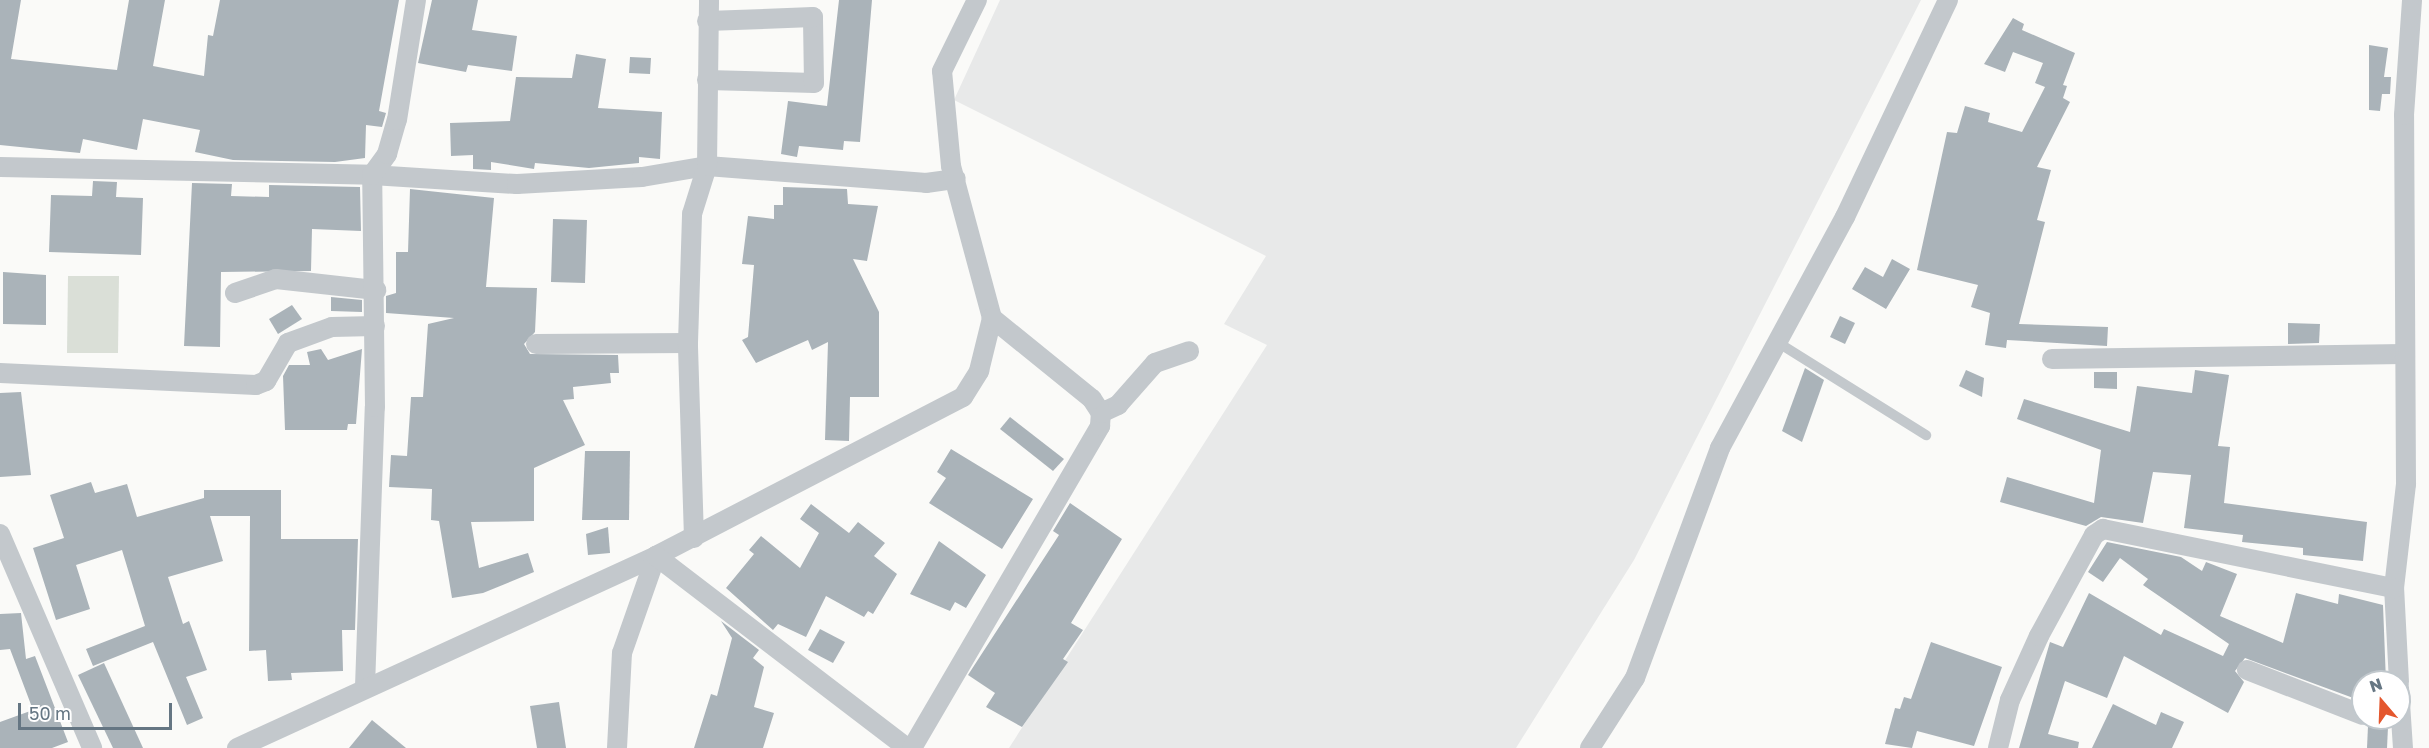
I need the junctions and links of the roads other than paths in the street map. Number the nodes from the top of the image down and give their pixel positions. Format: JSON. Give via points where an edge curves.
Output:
{"nodes":[{"id":1,"x":416,"y":0,"type":"edge"},
{"id":2,"x":709,"y":0,"type":"edge"},
{"id":3,"x":977,"y":0,"type":"edge"},
{"id":4,"x":1948,"y":0,"type":"edge"},
{"id":5,"x":2412,"y":0,"type":"edge"},
{"id":6,"x":707,"y":21,"type":"junction"},
{"id":7,"x":707,"y":80,"type":"junction"},
{"id":8,"x":707,"y":166,"type":"junction"},
{"id":9,"x":0,"y":167,"type":"edge"},
{"id":10,"x":372,"y":175,"type":"junction"},
{"id":11,"x":956,"y":179,"type":"junction"},
{"id":12,"x":376,"y":290,"type":"junction"},
{"id":13,"x":235,"y":293,"type":"dead end"},
{"id":14,"x":992,"y":318,"type":"junction"},
{"id":15,"x":375,"y":326,"type":"junction"},
{"id":16,"x":1777,"y":342,"type":"junction"},
{"id":17,"x":688,"y":343,"type":"junction"},
{"id":18,"x":536,"y":344,"type":"dead end"},
{"id":19,"x":1189,"y":351,"type":"dead end"},
{"id":20,"x":2404,"y":354,"type":"junction"},
{"id":21,"x":2052,"y":359,"type":"dead end"},
{"id":22,"x":0,"y":373,"type":"edge"},
{"id":23,"x":1101,"y":413,"type":"junction"},
{"id":24,"x":1926,"y":435,"type":"dead end"},
{"id":25,"x":0,"y":534,"type":"edge"},
{"id":26,"x":694,"y":538,"type":"junction"},
{"id":27,"x":656,"y":556,"type":"junction"},
{"id":28,"x":6,"y":565,"type":"edge"},
{"id":29,"x":2394,"y":588,"type":"junction"},
{"id":30,"x":2247,"y":670,"type":"dead end"},
{"id":31,"x":2398,"y":670,"type":"edge"},
{"id":32,"x":365,"y":687,"type":"junction"},
{"id":33,"x":2351,"y":710,"type":"edge"},
{"id":34,"x":2400,"y":730,"type":"edge"},
{"id":35,"x":92,"y":748,"type":"edge"},
{"id":36,"x":237,"y":748,"type":"edge"},
{"id":37,"x":617,"y":748,"type":"edge"},
{"id":38,"x":907,"y":748,"type":"edge"},
{"id":39,"x":912,"y":748,"type":"edge"},
{"id":40,"x":1590,"y":748,"type":"edge"},
{"id":41,"x":1998,"y":748,"type":"edge"},
{"id":42,"x":2403,"y":748,"type":"edge"}],
"edges":[{"from":1,"to":10,"type":"street","via":[[397,120],[387,153]]},
{"from":2,"to":6,"type":"street"},
{"from":3,"to":11,"type":"street","via":[[942,70],[945,133]]},
{"from":4,"to":16,"type":"street","via":[[1845,217]]},
{"from":5,"to":20,"type":"street","via":[[2404,115]]},
{"from":6,"to":7,"type":"street"},
{"from":6,"to":7,"type":"street","via":[[813,17],[814,83]]},
{"from":7,"to":8,"type":"street"},
{"from":8,"to":10,"type":"street","via":[[642,177],[516,184]]},
{"from":8,"to":11,"type":"street","via":[[926,183]]},
{"from":8,"to":17,"type":"street","via":[[692,214]]},
{"from":9,"to":10,"type":"street"},
{"from":10,"to":12,"type":"street"},
{"from":11,"to":14,"type":"street"},
{"from":12,"to":13,"type":"street","via":[[276,279]]},
{"from":12,"to":15,"type":"street"},
{"from":14,"to":23,"type":"street","via":[[1086,393]]},
{"from":14,"to":26,"type":"street","via":[[979,370],[963,397]]},
{"from":15,"to":22,"type":"street","via":[[332,327],[288,343],[266,381],[256,385]]},
{"from":15,"to":32,"type":"street"},
{"from":16,"to":24,"type":"lane"},
{"from":16,"to":40,"type":"street","via":[[1720,448],[1635,678]]},
{"from":17,"to":18,"type":"street"},
{"from":17,"to":26,"type":"street"},
{"from":19,"to":23,"type":"street","via":[[1155,363],[1118,405]]},
{"from":20,"to":21,"type":"street"},
{"from":20,"to":29,"type":"street","via":[[2406,484]]},
{"from":23,"to":39,"type":"street","via":[[1100,426]]},
{"from":25,"to":28,"type":"street"},
{"from":26,"to":27,"type":"street"},
{"from":27,"to":32,"type":"street","via":[[482,640]]},
{"from":27,"to":37,"type":"street","via":[[622,653]]},
{"from":27,"to":38,"type":"street"},
{"from":28,"to":35,"type":"street"},
{"from":29,"to":31,"type":"street"},
{"from":29,"to":41,"type":"street","via":[[2103,529],[2094,535],[2039,636],[2010,700]]},
{"from":30,"to":33,"type":"street"},
{"from":32,"to":36,"type":"street"},
{"from":34,"to":42,"type":"street"}]}
